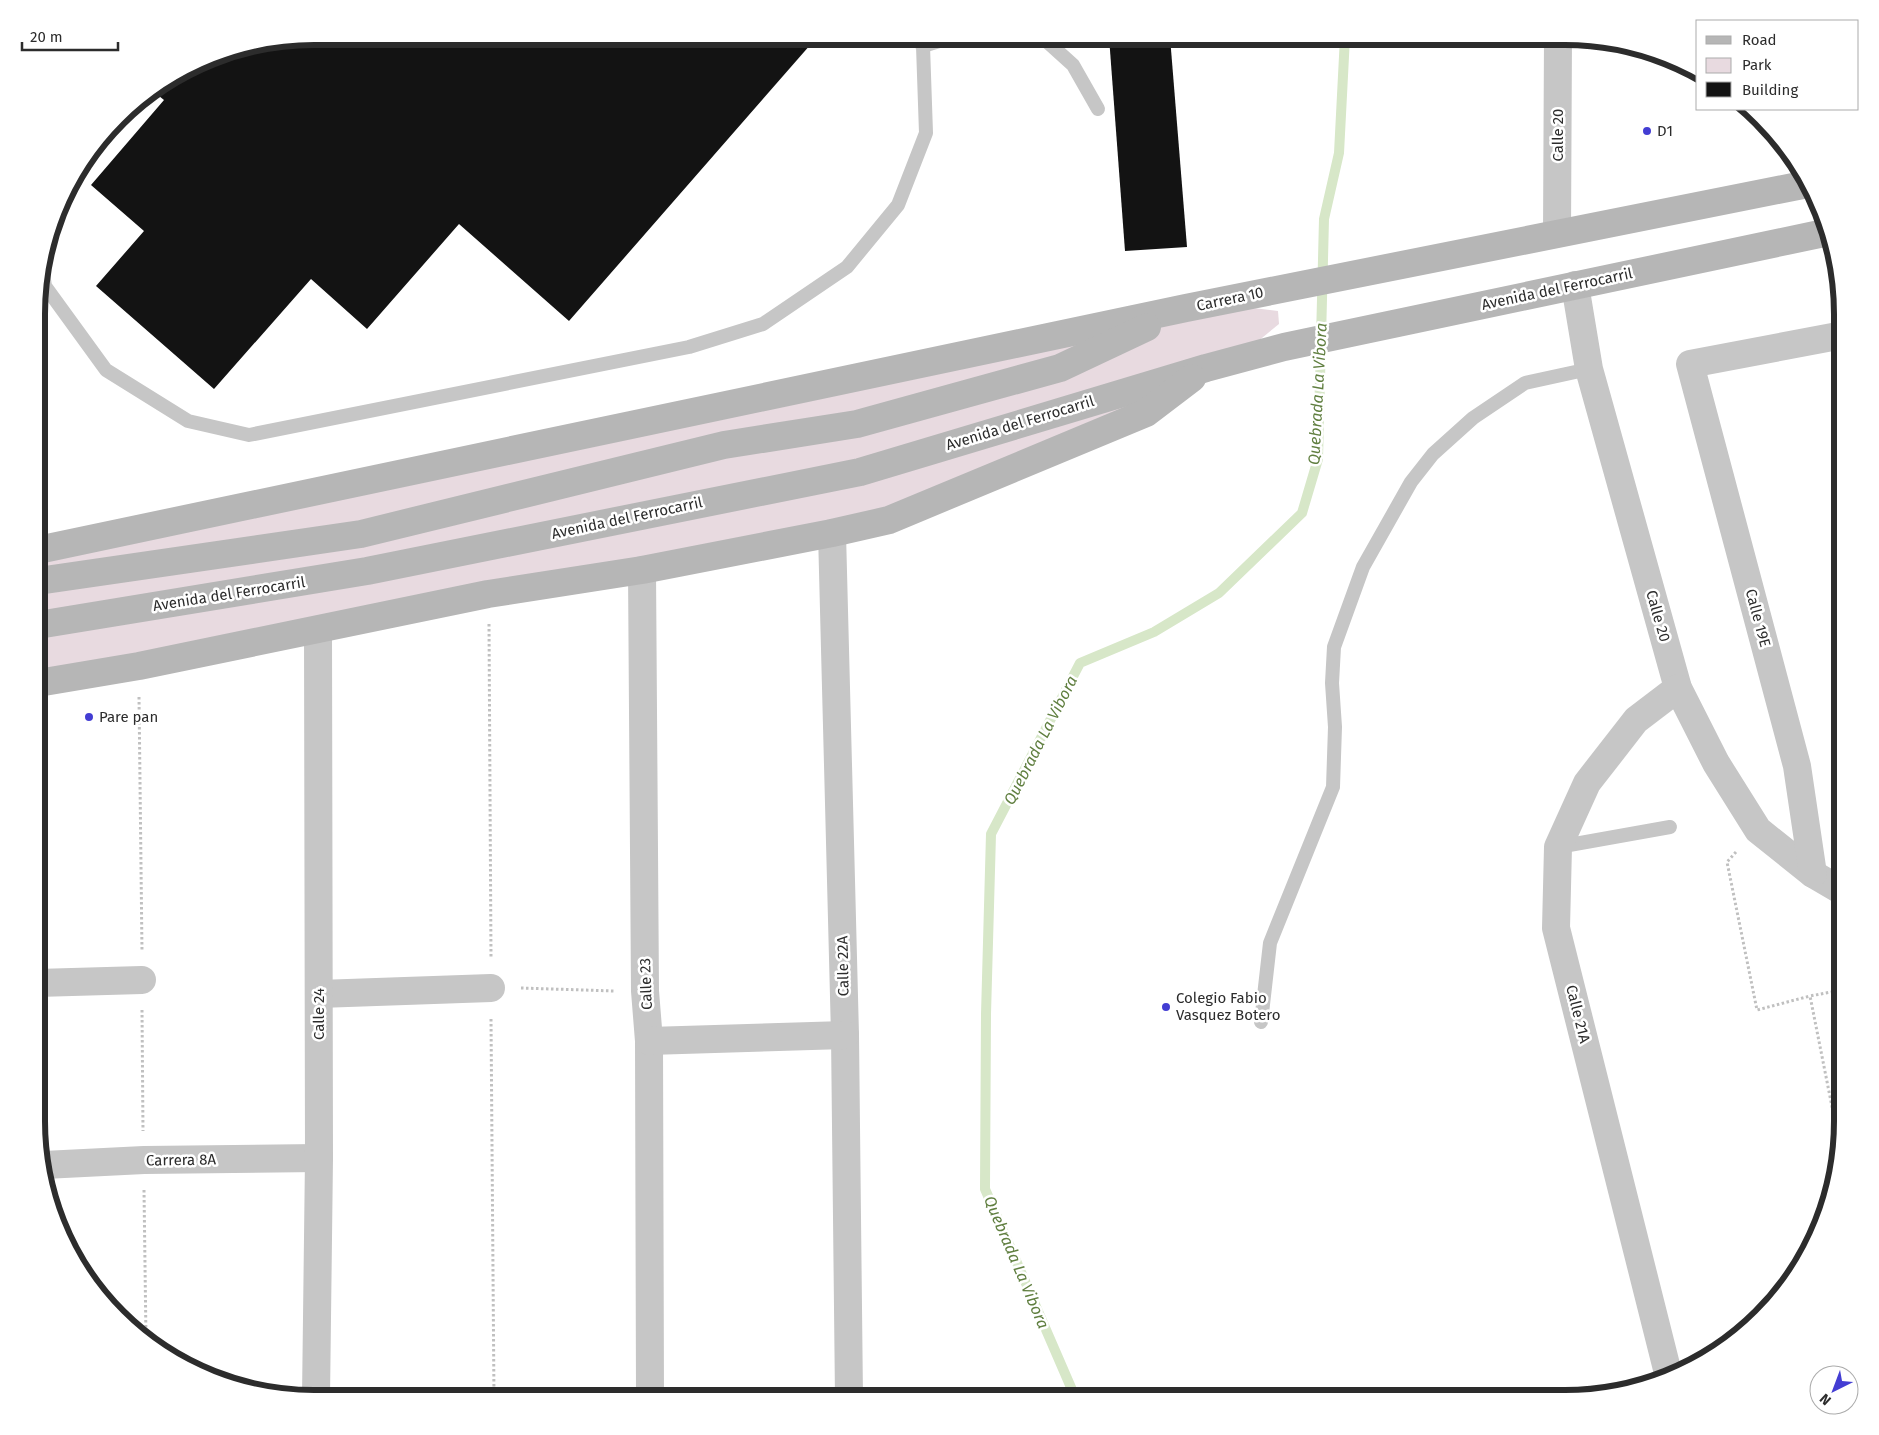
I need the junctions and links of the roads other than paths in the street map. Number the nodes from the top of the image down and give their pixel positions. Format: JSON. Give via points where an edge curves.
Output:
{"nodes":[{"id":1,"x":919,"y":45,"type":"edge"},
{"id":2,"x":1051,"y":45,"type":"edge"},
{"id":3,"x":1558,"y":45,"type":"edge"},
{"id":4,"x":1098,"y":109,"type":"dead end"},
{"id":5,"x":1801,"y":185,"type":"edge"},
{"id":6,"x":1557,"y":233,"type":"junction"},
{"id":7,"x":1822,"y":234,"type":"edge"},
{"id":8,"x":1575,"y":285,"type":"junction"},
{"id":9,"x":46,"y":288,"type":"edge"},
{"id":10,"x":1186,"y":308,"type":"junction"},
{"id":11,"x":1834,"y":337,"type":"edge"},
{"id":12,"x":1206,"y":368,"type":"junction"},
{"id":13,"x":1589,"y":369,"type":"junction"},
{"id":14,"x":832,"y":534,"type":"junction"},
{"id":15,"x":45,"y":549,"type":"edge"},
{"id":16,"x":642,"y":570,"type":"junction"},
{"id":17,"x":45,"y":580,"type":"edge"},
{"id":18,"x":45,"y":624,"type":"edge"},
{"id":19,"x":318,"y":630,"type":"junction"},
{"id":20,"x":45,"y":682,"type":"edge"},
{"id":21,"x":1678,"y":688,"type":"junction"},
{"id":22,"x":1670,"y":827,"type":"dead end"},
{"id":23,"x":1558,"y":847,"type":"junction"},
{"id":24,"x":1813,"y":874,"type":"junction"},
{"id":25,"x":1834,"y":886,"type":"edge"},
{"id":26,"x":142,"y":980,"type":"dead end"},
{"id":27,"x":45,"y":983,"type":"edge"},
{"id":28,"x":491,"y":988,"type":"road end"},
{"id":29,"x":319,"y":994,"type":"junction"},
{"id":30,"x":1261,"y":1022,"type":"dead end"},
{"id":31,"x":844,"y":1035,"type":"junction"},
{"id":32,"x":649,"y":1042,"type":"junction"},
{"id":33,"x":319,"y":1158,"type":"junction"},
{"id":34,"x":49,"y":1165,"type":"edge"},
{"id":35,"x":1668,"y":1370,"type":"edge"},
{"id":36,"x":316,"y":1390,"type":"edge"},
{"id":37,"x":650,"y":1390,"type":"edge"},
{"id":38,"x":849,"y":1390,"type":"edge"}],
"edges":[{"from":1,"to":9,"type":"lane","via":[[926,132],[898,205],[840,273],[763,324],[689,347],[249,435],[188,420],[106,370]]},
{"from":2,"to":4,"type":"lane","via":[[1073,65]]},
{"from":3,"to":6,"type":"street","name":"Calle 20"},
{"from":5,"to":6,"type":"main road"},
{"from":6,"to":10,"type":"main road","name":"Carrera 10"},
{"from":7,"to":8,"type":"main road","name":"Avenida del Ferrocarril"},
{"from":8,"to":12,"type":"main road","name":"Avenida del Ferrocarril","via":[[1284,347]]},
{"from":8,"to":13,"type":"street","name":"Calle 20"},
{"from":10,"to":15,"type":"main road"},
{"from":10,"to":17,"type":"main road","via":[[1060,368],[857,424],[724,445],[362,534]]},
{"from":11,"to":24,"type":"street","name":"Calle 19E","via":[[1690,364],[1797,766]]},
{"from":12,"to":14,"type":"main road","via":[[1146,413],[889,520]]},
{"from":12,"to":18,"type":"main road","name":"Avenida del Ferrocarril","via":[[860,472],[367,571]]},
{"from":13,"to":21,"type":"street","name":"Calle 20"},
{"from":13,"to":30,"type":"lane","via":[[1525,383],[1473,418],[1433,454],[1412,482],[1363,567],[1334,647],[1333,787],[1270,943]]},
{"from":14,"to":16,"type":"main road"},
{"from":14,"to":31,"type":"street","name":"Calle 22A"},
{"from":16,"to":19,"type":"main road","via":[[488,594]]},
{"from":16,"to":32,"type":"street","name":"Calle 23","via":[[645,991]]},
{"from":19,"to":20,"type":"main road"},
{"from":19,"to":29,"type":"street","name":"Calle 24"},
{"from":21,"to":23,"type":"street","name":"Calle 21A","via":[[1636,720],[1587,783]]},
{"from":21,"to":24,"type":"street","name":"Calle 20","via":[[1716,763],[1758,830]]},
{"from":22,"to":23,"type":"lane"},
{"from":23,"to":35,"type":"street","name":"Calle 21A","via":[[1556,928]]},
{"from":24,"to":25,"type":"street","name":"Calle 20"},
{"from":26,"to":27,"type":"street"},
{"from":28,"to":29,"type":"street"},
{"from":29,"to":33,"type":"street","name":"Calle 24"},
{"from":31,"to":32,"type":"street"},
{"from":31,"to":38,"type":"street","name":"Calle 22A"},
{"from":32,"to":37,"type":"street","name":"Calle 23"},
{"from":33,"to":34,"type":"street","name":"Carrera 8A"},
{"from":33,"to":36,"type":"street","name":"Calle 24"}]}
